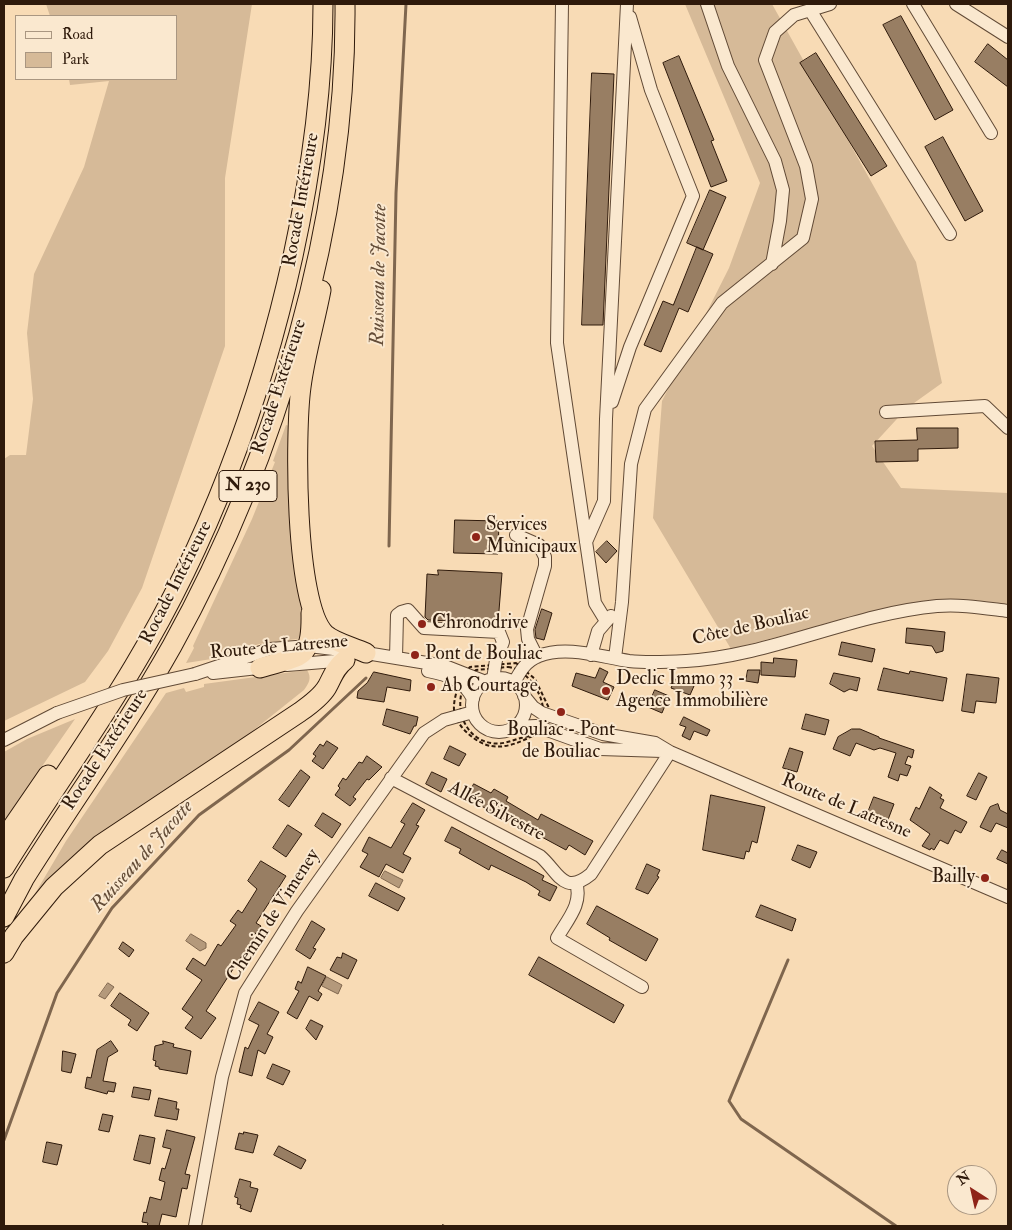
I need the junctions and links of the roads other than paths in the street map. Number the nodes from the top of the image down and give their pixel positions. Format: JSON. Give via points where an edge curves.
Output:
{"nodes":[{"id":1,"x":323,"y":4,"type":"edge"},
{"id":2,"x":345,"y":4,"type":"edge"},
{"id":3,"x":562,"y":4,"type":"edge"},
{"id":4,"x":707,"y":4,"type":"edge"},
{"id":5,"x":830,"y":4,"type":"edge"},
{"id":6,"x":913,"y":4,"type":"edge"},
{"id":7,"x":956,"y":4,"type":"edge"},
{"id":8,"x":627,"y":6,"type":"edge"},
{"id":9,"x":810,"y":10,"type":"junction"},
{"id":10,"x":1008,"y":37,"type":"edge"},
{"id":11,"x":991,"y":133,"type":"dead end"},
{"id":12,"x":330,"y":195,"type":"junction"},
{"id":13,"x":950,"y":234,"type":"dead end"},
{"id":14,"x":772,"y":264,"type":"junction"},
{"id":15,"x":886,"y":412,"type":"dead end"},
{"id":16,"x":606,"y":419,"type":"junction"},
{"id":17,"x":1008,"y":428,"type":"edge"},
{"id":18,"x":516,"y":535,"type":"dead end"},
{"id":19,"x":586,"y":542,"type":"junction"},
{"id":20,"x":622,"y":602,"type":"junction"},
{"id":21,"x":311,"y":611,"type":"junction"},
{"id":22,"x":1008,"y":611,"type":"edge"},
{"id":23,"x":606,"y":621,"type":"junction"},
{"id":24,"x":309,"y":646,"type":"junction"},
{"id":25,"x":366,"y":653,"type":"junction"},
{"id":26,"x":591,"y":655,"type":"junction"},
{"id":27,"x":537,"y":656,"type":"junction"},
{"id":28,"x":396,"y":658,"type":"junction"},
{"id":29,"x":614,"y":658,"type":"junction"},
{"id":30,"x":345,"y":660,"type":"junction"},
{"id":31,"x":260,"y":668,"type":"junction"},
{"id":32,"x":195,"y":674,"type":"junction"},
{"id":33,"x":463,"y":677,"type":"junction"},
{"id":34,"x":490,"y":680,"type":"junction"},
{"id":35,"x":514,"y":683,"type":"junction"},
{"id":36,"x":524,"y":696,"type":"junction"},
{"id":37,"x":473,"y":706,"type":"junction"},
{"id":38,"x":514,"y":727,"type":"junction"},
{"id":39,"x":625,"y":738,"type":"junction"},
{"id":40,"x":4,"y":740,"type":"edge"},
{"id":41,"x":81,"y":747,"type":"junction"},
{"id":42,"x":624,"y":751,"type":"junction"},
{"id":43,"x":670,"y":752,"type":"junction"},
{"id":44,"x":391,"y":778,"type":"junction"},
{"id":45,"x":4,"y":839,"type":"edge"},
{"id":46,"x":4,"y":868,"type":"edge"},
{"id":47,"x":576,"y":883,"type":"junction"},
{"id":48,"x":1008,"y":897,"type":"edge"},
{"id":49,"x":4,"y":917,"type":"edge"},
{"id":50,"x":4,"y":953,"type":"edge"},
{"id":51,"x":642,"y":987,"type":"dead end"},
{"id":52,"x":195,"y":1226,"type":"edge"}],
"edges":[{"from":1,"to":41,"type":"highway","name":"Rocade Intérieure","number":"N 230","via":[[315,126],[306,196],[282,307],[252,410],[221,493],[172,599],[134,667]]},
{"from":2,"to":12,"type":"highway","name":"Rocade Extérieure","number":"N 230","via":[[340,109]]},
{"from":3,"to":19,"type":"street","via":[[557,344]]},
{"from":4,"to":14,"type":"street","via":[[728,66],[775,161],[783,190]]},
{"from":5,"to":9,"type":"street"},
{"from":6,"to":11,"type":"street"},
{"from":7,"to":10,"type":"street"},
{"from":8,"to":16,"type":"street"},
{"from":8,"to":16,"type":"street","via":[[651,90],[693,196],[630,347]]},
{"from":9,"to":13,"type":"street"},
{"from":9,"to":14,"type":"street","via":[[794,14],[775,32],[765,60],[806,166],[812,199],[803,238]]},
{"from":12,"to":21,"type":"highway","via":[[334,221],[297,420],[301,528]]},
{"from":12,"to":49,"type":"highway","name":"Rocade Extérieure","number":"N 230","via":[[286,380],[243,498],[216,560],[168,653],[24,879]]},
{"from":14,"to":20,"type":"street","via":[[722,302],[645,409],[631,464]]},
{"from":15,"to":17,"type":"street","via":[[985,406]]},
{"from":16,"to":19,"type":"street","via":[[604,501]]},
{"from":18,"to":27,"type":"street","via":[[539,545],[545,556],[527,629],[528,639]]},
{"from":19,"to":23,"type":"street","via":[[594,603]]},
{"from":20,"to":23,"type":"street"},
{"from":20,"to":29,"type":"street"},
{"from":21,"to":24,"type":"highway"},
{"from":21,"to":25,"type":"highway","via":[[324,633]]},
{"from":22,"to":29,"type":"street","name":"Côte de Bouliac","via":[[967,606],[923,608],[718,657],[648,662]]},
{"from":23,"to":26,"type":"street","via":[[598,631]]},
{"from":24,"to":25,"type":"street","name":"Route de Latresne"},
{"from":24,"to":31,"type":"highway","via":[[300,656]]},
{"from":24,"to":32,"type":"street","name":"Route de Latresne","via":[[270,649]]},
{"from":25,"to":28,"type":"street","name":"Route de Latresne"},
{"from":26,"to":27,"type":"street","name":"Côte de Bouliac","via":[[557,652]]},
{"from":26,"to":29,"type":"street","name":"Côte de Bouliac"},
{"from":27,"to":35,"type":"street","via":[[522,669]]},
{"from":28,"to":33,"type":"street","name":"Route de Latresne","via":[[445,666]]},
{"from":28,"to":34,"type":"street","via":[[397,615],[408,610],[424,628],[499,632],[502,642]]},
{"from":30,"to":31,"type":"street","name":"Route de Latresne"},
{"from":30,"to":33,"type":"street","name":"Route de Latresne","via":[[378,661]]},
{"from":30,"to":50,"type":"highway","via":[[338,665],[317,699],[300,712],[100,845],[54,887]]},
{"from":31,"to":32,"type":"street","name":"Route de Latresne"},
{"from":32,"to":40,"type":"street","bridge":true,"via":[[123,690],[57,713]]},
{"from":33,"to":34,"type":"street","name":"Route de Latresne"},
{"from":33,"to":37,"type":"street"},
{"from":34,"to":35,"type":"street"},
{"from":34,"to":37,"type":"street","via":[[479,687]]},
{"from":35,"to":36,"type":"street"},
{"from":36,"to":38,"type":"street","via":[[525,713]]},
{"from":36,"to":39,"type":"street","name":"Route de Latresne","via":[[533,708],[547,715]]},
{"from":37,"to":38,"type":"street","via":[[477,720],[490,730],[506,731]]},
{"from":37,"to":44,"type":"street","name":"Chemin de Vimeney","via":[[424,733]]},
{"from":38,"to":42,"type":"street","name":"Route de Latresne","via":[[529,725],[600,749]]},
{"from":39,"to":42,"type":"street"},
{"from":39,"to":43,"type":"street","name":"Route de Latresne","via":[[655,744]]},
{"from":41,"to":45,"type":"highway","via":[[58,760]]},
{"from":41,"to":46,"type":"highway","name":"Rocade Intérieure","number":"N 230"},
{"from":42,"to":43,"type":"street","name":"Route de Latresne"},
{"from":43,"to":47,"type":"street","via":[[592,874]]},
{"from":43,"to":48,"type":"street","name":"Route de Latresne"},
{"from":44,"to":47,"type":"street","name":"Allée Silvestre","via":[[540,856],[557,877]]},
{"from":44,"to":52,"type":"street","name":"Chemin de Vimeney","via":[[296,911],[245,993],[222,1077]]},
{"from":47,"to":51,"type":"street","via":[[578,902],[557,938]]}]}
